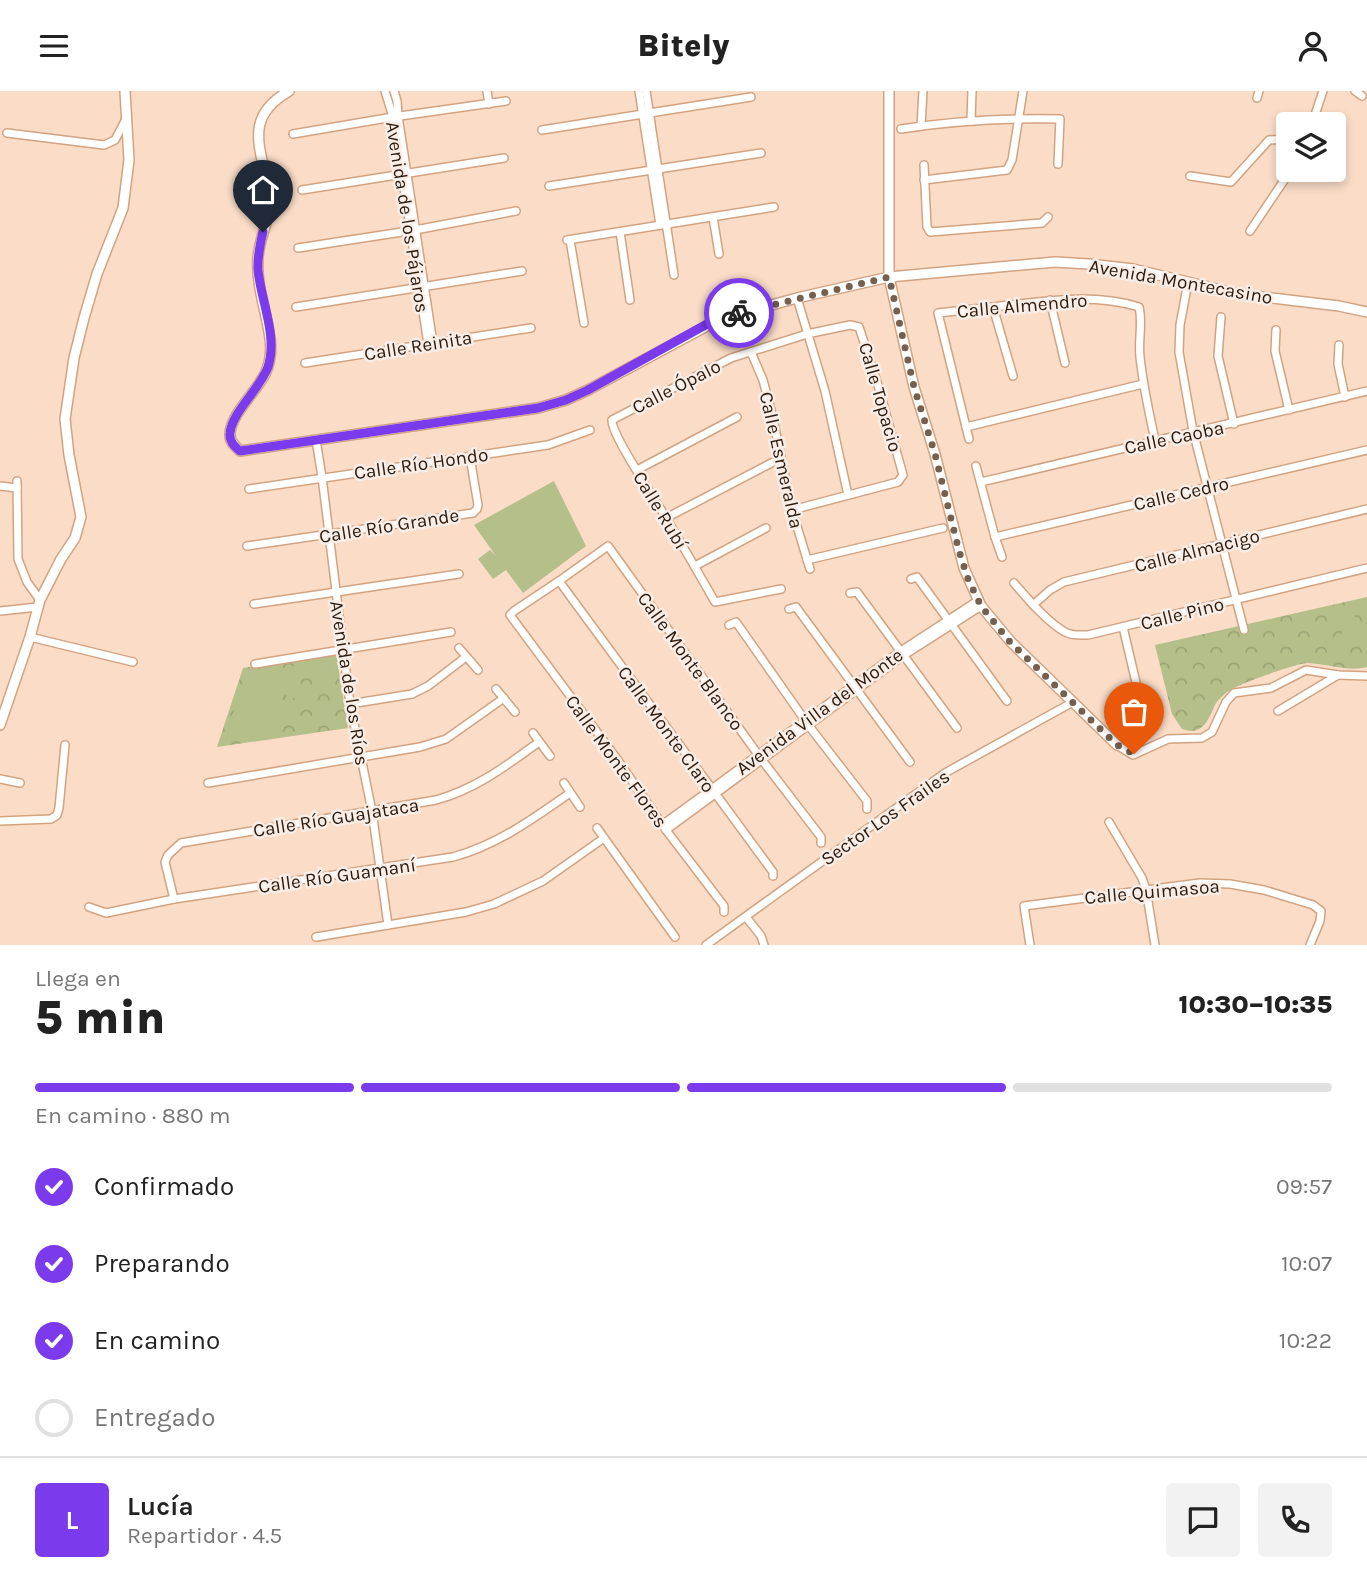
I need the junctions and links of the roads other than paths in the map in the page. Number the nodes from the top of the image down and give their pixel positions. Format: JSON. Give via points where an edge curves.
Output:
{"nodes":[{"id":1,"x":125,"y":91,"type":"edge"},
{"id":2,"x":289,"y":91,"type":"edge"},
{"id":3,"x":385,"y":91,"type":"edge"},
{"id":4,"x":394,"y":91,"type":"edge"},
{"id":5,"x":487,"y":91,"type":"edge"},
{"id":6,"x":639,"y":91,"type":"edge"},
{"id":7,"x":646,"y":91,"type":"edge"},
{"id":8,"x":889,"y":91,"type":"edge"},
{"id":9,"x":923,"y":91,"type":"edge"},
{"id":10,"x":972,"y":91,"type":"edge"},
{"id":11,"x":1023,"y":91,"type":"edge"},
{"id":12,"x":1323,"y":91,"type":"edge"},
{"id":13,"x":751,"y":97,"type":"dead end"},
{"id":14,"x":506,"y":101,"type":"dead end"},
{"id":15,"x":489,"y":103,"type":"junction"},
{"id":16,"x":1316,"y":112,"type":"edge"},
{"id":17,"x":646,"y":114,"type":"junction"},
{"id":18,"x":395,"y":116,"type":"junction"},
{"id":19,"x":127,"y":117,"type":"junction"},
{"id":20,"x":1018,"y":118,"type":"junction"},
{"id":21,"x":971,"y":121,"type":"junction"},
{"id":22,"x":921,"y":126,"type":"junction"},
{"id":23,"x":901,"y":129,"type":"dead end"},
{"id":24,"x":542,"y":130,"type":"dead end"},
{"id":25,"x":7,"y":133,"type":"dead end"},
{"id":26,"x":293,"y":134,"type":"dead end"},
{"id":27,"x":1276,"y":140,"type":"edge"},
{"id":28,"x":761,"y":153,"type":"dead end"},
{"id":29,"x":505,"y":158,"type":"dead end"},
{"id":30,"x":1058,"y":164,"type":"dead end"},
{"id":31,"x":924,"y":165,"type":"dead end"},
{"id":32,"x":655,"y":169,"type":"junction"},
{"id":33,"x":404,"y":174,"type":"junction"},
{"id":34,"x":1190,"y":176,"type":"dead end"},
{"id":35,"x":924,"y":180,"type":"junction"},
{"id":36,"x":1283,"y":182,"type":"edge"},
{"id":37,"x":549,"y":186,"type":"dead end"},
{"id":38,"x":302,"y":190,"type":"dead end"},
{"id":39,"x":775,"y":207,"type":"dead end"},
{"id":40,"x":516,"y":211,"type":"dead end"},
{"id":41,"x":713,"y":217,"type":"junction"},
{"id":42,"x":1048,"y":217,"type":"dead end"},
{"id":43,"x":663,"y":225,"type":"junction"},
{"id":44,"x":413,"y":230,"type":"junction"},
{"id":45,"x":1250,"y":230,"type":"dead end"},
{"id":46,"x":620,"y":232,"type":"junction"},
{"id":47,"x":298,"y":248,"type":"dead end"},
{"id":48,"x":719,"y":254,"type":"dead end"},
{"id":49,"x":522,"y":271,"type":"dead end"},
{"id":50,"x":674,"y":275,"type":"dead end"},
{"id":51,"x":889,"y":277,"type":"junction"},
{"id":52,"x":1188,"y":282,"type":"junction"},
{"id":53,"x":421,"y":287,"type":"junction"},
{"id":54,"x":797,"y":298,"type":"junction"},
{"id":55,"x":630,"y":300,"type":"dead end"},
{"id":56,"x":1050,"y":300,"type":"junction"},
{"id":57,"x":296,"y":307,"type":"dead end"},
{"id":58,"x":993,"y":307,"type":"junction"},
{"id":59,"x":1367,"y":312,"type":"edge"},
{"id":60,"x":1221,"y":317,"type":"dead end"},
{"id":61,"x":584,"y":323,"type":"dead end"},
{"id":62,"x":531,"y":327,"type":"dead end"},
{"id":63,"x":859,"y":327,"type":"joint"},
{"id":64,"x":1276,"y":330,"type":"dead end"},
{"id":65,"x":807,"y":334,"type":"junction"},
{"id":66,"x":430,"y":343,"type":"junction"},
{"id":67,"x":1339,"y":345,"type":"dead end"},
{"id":68,"x":751,"y":352,"type":"junction"},
{"id":69,"x":305,"y":363,"type":"dead end"},
{"id":70,"x":1065,"y":363,"type":"dead end"},
{"id":71,"x":1013,"y":376,"type":"dead end"},
{"id":72,"x":1143,"y":384,"type":"junction"},
{"id":73,"x":1367,"y":391,"type":"edge"},
{"id":74,"x":1345,"y":397,"type":"junction"},
{"id":75,"x":1289,"y":410,"type":"junction"},
{"id":76,"x":737,"y":417,"type":"dead end"},
{"id":77,"x":615,"y":418,"type":"joint"},
{"id":78,"x":1234,"y":424,"type":"junction"},
{"id":79,"x":966,"y":427,"type":"junction"},
{"id":80,"x":590,"y":430,"type":"dead end"},
{"id":81,"x":1193,"y":431,"type":"junction"},
{"id":82,"x":969,"y":439,"type":"dead end"},
{"id":83,"x":316,"y":440,"type":"junction"},
{"id":84,"x":1155,"y":440,"type":"junction"},
{"id":85,"x":1367,"y":450,"type":"edge"},
{"id":86,"x":470,"y":457,"type":"junction"},
{"id":87,"x":781,"y":458,"type":"junction"},
{"id":88,"x":976,"y":466,"type":"dead end"},
{"id":89,"x":637,"y":470,"type":"junction"},
{"id":90,"x":322,"y":477,"type":"junction"},
{"id":91,"x":981,"y":482,"type":"junction"},
{"id":92,"x":0,"y":486,"type":"edge"},
{"id":93,"x":1208,"y":487,"type":"junction"},
{"id":94,"x":249,"y":489,"type":"dead end"},
{"id":95,"x":848,"y":495,"type":"junction"},
{"id":96,"x":1367,"y":509,"type":"edge"},
{"id":97,"x":792,"y":510,"type":"junction"},
{"id":98,"x":666,"y":518,"type":"junction"},
{"id":99,"x":766,"y":528,"type":"dead end"},
{"id":100,"x":943,"y":528,"type":"dead end"},
{"id":101,"x":329,"y":535,"type":"junction"},
{"id":102,"x":995,"y":537,"type":"junction"},
{"id":103,"x":1223,"y":544,"type":"junction"},
{"id":104,"x":247,"y":546,"type":"dead end"},
{"id":105,"x":1002,"y":557,"type":"dead end"},
{"id":106,"x":807,"y":560,"type":"junction"},
{"id":107,"x":695,"y":566,"type":"junction"},
{"id":108,"x":1367,"y":568,"type":"edge"},
{"id":109,"x":810,"y":569,"type":"dead end"},
{"id":110,"x":458,"y":574,"type":"dead end"},
{"id":111,"x":911,"y":579,"type":"dead end"},
{"id":112,"x":559,"y":581,"type":"junction"},
{"id":113,"x":1014,"y":583,"type":"dead end"},
{"id":114,"x":781,"y":589,"type":"dead end"},
{"id":115,"x":335,"y":592,"type":"junction"},
{"id":116,"x":850,"y":593,"type":"dead end"},
{"id":117,"x":1237,"y":600,"type":"junction"},
{"id":118,"x":980,"y":603,"type":"junction"},
{"id":119,"x":39,"y":604,"type":"junction"},
{"id":120,"x":254,"y":604,"type":"dead end"},
{"id":121,"x":1033,"y":605,"type":"junction"},
{"id":122,"x":789,"y":609,"type":"dead end"},
{"id":123,"x":0,"y":611,"type":"edge"},
{"id":124,"x":950,"y":622,"type":"junction"},
{"id":125,"x":729,"y":625,"type":"dead end"},
{"id":126,"x":1123,"y":627,"type":"junction"},
{"id":127,"x":1244,"y":630,"type":"dead end"},
{"id":128,"x":451,"y":632,"type":"dead end"},
{"id":129,"x":30,"y":637,"type":"junction"},
{"id":130,"x":459,"y":648,"type":"dead end"},
{"id":131,"x":342,"y":649,"type":"junction"},
{"id":132,"x":902,"y":653,"type":"junction"},
{"id":133,"x":466,"y":657,"type":"junction"},
{"id":134,"x":133,"y":662,"type":"dead end"},
{"id":135,"x":255,"y":664,"type":"dead end"},
{"id":136,"x":478,"y":670,"type":"dead end"},
{"id":137,"x":1338,"y":675,"type":"junction"},
{"id":138,"x":1367,"y":676,"type":"edge"},
{"id":139,"x":855,"y":688,"type":"junction"},
{"id":140,"x":496,"y":689,"type":"dead end"},
{"id":141,"x":1138,"y":691,"type":"dead end"},
{"id":142,"x":504,"y":698,"type":"junction"},
{"id":143,"x":1007,"y":701,"type":"dead end"},
{"id":144,"x":1073,"y":702,"type":"junction"},
{"id":145,"x":350,"y":704,"type":"junction"},
{"id":146,"x":515,"y":712,"type":"dead end"},
{"id":147,"x":1278,"y":712,"type":"dead end"},
{"id":148,"x":807,"y":723,"type":"junction"},
{"id":149,"x":0,"y":725,"type":"edge"},
{"id":150,"x":957,"y":728,"type":"dead end"},
{"id":151,"x":533,"y":733,"type":"dead end"},
{"id":152,"x":539,"y":741,"type":"junction"},
{"id":153,"x":65,"y":745,"type":"dead end"},
{"id":154,"x":1117,"y":745,"type":"joint"},
{"id":155,"x":362,"y":756,"type":"junction"},
{"id":156,"x":550,"y":756,"type":"dead end"},
{"id":157,"x":760,"y":757,"type":"junction"},
{"id":158,"x":910,"y":762,"type":"dead end"},
{"id":159,"x":0,"y":779,"type":"edge"},
{"id":160,"x":20,"y":783,"type":"dead end"},
{"id":161,"x":208,"y":783,"type":"dead end"},
{"id":162,"x":564,"y":783,"type":"dead end"},
{"id":163,"x":713,"y":792,"type":"junction"},
{"id":164,"x":570,"y":793,"type":"junction"},
{"id":165,"x":580,"y":807,"type":"dead end"},
{"id":166,"x":867,"y":810,"type":"dead end"},
{"id":167,"x":372,"y":811,"type":"junction"},
{"id":168,"x":0,"y":821,"type":"edge"},
{"id":169,"x":1109,"y":822,"type":"dead end"},
{"id":170,"x":597,"y":828,"type":"dead end"},
{"id":171,"x":664,"y":828,"type":"junction"},
{"id":172,"x":604,"y":838,"type":"junction"},
{"id":173,"x":821,"y":843,"type":"dead end"},
{"id":174,"x":380,"y":867,"type":"junction"},
{"id":175,"x":773,"y":876,"type":"dead end"},
{"id":176,"x":1146,"y":889,"type":"junction"},
{"id":177,"x":174,"y":899,"type":"junction"},
{"id":178,"x":89,"y":907,"type":"dead end"},
{"id":179,"x":724,"y":912,"type":"dead end"},
{"id":180,"x":746,"y":916,"type":"junction"},
{"id":181,"x":388,"y":925,"type":"junction"},
{"id":182,"x":330,"y":935,"type":"junction"},
{"id":183,"x":316,"y":937,"type":"dead end"},
{"id":184,"x":674,"y":937,"type":"dead end"},
{"id":185,"x":332,"y":945,"type":"edge"},
{"id":186,"x":706,"y":945,"type":"edge"},
{"id":187,"x":764,"y":945,"type":"edge"},
{"id":188,"x":1030,"y":945,"type":"edge"},
{"id":189,"x":1155,"y":945,"type":"edge"},
{"id":190,"x":1310,"y":945,"type":"edge"}],
"edges":[{"from":1,"to":19,"type":"street"},
{"from":2,"to":83,"type":"street","name":"Avenida Montecasino","via":[[270,105],[258,134],[269,201],[258,272],[271,353],[264,375],[229,435],[240,451]]},
{"from":3,"to":18,"type":"street","name":"Avenida de los Pájaros"},
{"from":4,"to":18,"type":"street","name":"Avenida de los Pájaros"},
{"from":5,"to":15,"type":"street"},
{"from":6,"to":17,"type":"street"},
{"from":7,"to":17,"type":"street"},
{"from":8,"to":51,"type":"street"},
{"from":9,"to":22,"type":"street"},
{"from":10,"to":21,"type":"street"},
{"from":11,"to":20,"type":"street"},
{"from":12,"to":16,"type":"street"},
{"from":13,"to":17,"type":"street"},
{"from":14,"to":15,"type":"street"},
{"from":15,"to":18,"type":"street"},
{"from":17,"to":24,"type":"street"},
{"from":17,"to":32,"type":"street"},
{"from":18,"to":26,"type":"street"},
{"from":18,"to":33,"type":"street","name":"Avenida de los Pájaros"},
{"from":19,"to":25,"type":"street","via":[[115,140],[104,145]]},
{"from":19,"to":119,"type":"street","via":[[129,160],[123,208],[84,318],[65,419],[81,517],[75,538]]},
{"from":20,"to":21,"type":"street"},
{"from":20,"to":30,"type":"street","via":[[1060,119]]},
{"from":20,"to":35,"type":"street","via":[[1007,170]]},
{"from":21,"to":22,"type":"street"},
{"from":22,"to":23,"type":"street"},
{"from":27,"to":34,"type":"street","via":[[1269,140],[1231,182]]},
{"from":28,"to":32,"type":"street"},
{"from":29,"to":33,"type":"street"},
{"from":31,"to":35,"type":"street"},
{"from":32,"to":37,"type":"street"},
{"from":32,"to":43,"type":"street"},
{"from":33,"to":38,"type":"street"},
{"from":33,"to":44,"type":"street","name":"Avenida de los Pájaros"},
{"from":35,"to":42,"type":"street","via":[[930,232],[1042,223]]},
{"from":36,"to":45,"type":"street"},
{"from":39,"to":41,"type":"street"},
{"from":40,"to":44,"type":"street"},
{"from":41,"to":43,"type":"street"},
{"from":41,"to":48,"type":"street"},
{"from":43,"to":46,"type":"street"},
{"from":43,"to":50,"type":"street"},
{"from":44,"to":47,"type":"street"},
{"from":44,"to":53,"type":"street","name":"Avenida de los Pájaros"},
{"from":46,"to":55,"type":"street"},
{"from":46,"to":61,"type":"street","via":[[569,240]]},
{"from":49,"to":53,"type":"street"},
{"from":51,"to":52,"type":"street","name":"Avenida Montecasino","via":[[1055,262],[1133,269]]},
{"from":51,"to":54,"type":"street","name":"Avenida Montecasino"},
{"from":51,"to":118,"type":"street","via":[[959,551]]},
{"from":52,"to":59,"type":"street","name":"Avenida Montecasino","via":[[1238,294]]},
{"from":52,"to":81,"type":"street","via":[[1179,352]]},
{"from":53,"to":57,"type":"street"},
{"from":53,"to":66,"type":"street","name":"Avenida de los Pájaros"},
{"from":54,"to":65,"type":"street"},
{"from":54,"to":83,"type":"street","name":"Avenida Montecasino","via":[[720,319],[566,400]]},
{"from":56,"to":58,"type":"street","name":"Calle Almendro"},
{"from":56,"to":70,"type":"street"},
{"from":56,"to":72,"type":"street","name":"Calle Almendro","via":[[1088,298],[1139,307]]},
{"from":58,"to":71,"type":"street"},
{"from":58,"to":79,"type":"street","name":"Calle Almendro","via":[[938,313]]},
{"from":60,"to":78,"type":"street","via":[[1218,356]]},
{"from":62,"to":66,"type":"street","name":"Calle Reinita"},
{"from":63,"to":65,"type":"street","name":"Calle Ópalo"},
{"from":63,"to":95,"type":"street","name":"Calle Topacio","via":[[903,475],[898,482]]},
{"from":64,"to":75,"type":"street","via":[[1275,351]]},
{"from":65,"to":68,"type":"street","name":"Calle Ópalo"},
{"from":65,"to":95,"type":"street"},
{"from":66,"to":69,"type":"street","name":"Calle Reinita"},
{"from":67,"to":74,"type":"street"},
{"from":68,"to":77,"type":"street","name":"Calle Ópalo","via":[[715,365]]},
{"from":68,"to":87,"type":"street","name":"Calle Esmeralda","via":[[763,380]]},
{"from":72,"to":79,"type":"street"},
{"from":72,"to":84,"type":"street","name":"Calle Almendro"},
{"from":73,"to":74,"type":"street","name":"Calle Caoba"},
{"from":74,"to":75,"type":"street","name":"Calle Caoba"},
{"from":75,"to":78,"type":"street","name":"Calle Caoba"},
{"from":76,"to":89,"type":"street"},
{"from":77,"to":89,"type":"street","name":"Calle Rubí","via":[[612,428]]},
{"from":78,"to":81,"type":"street","name":"Calle Caoba"},
{"from":79,"to":82,"type":"street"},
{"from":80,"to":86,"type":"street","name":"Calle Río Hondo","via":[[548,445]]},
{"from":81,"to":84,"type":"street","name":"Calle Caoba"},
{"from":81,"to":93,"type":"street"},
{"from":83,"to":90,"type":"street","name":"Avenida de los Ríos"},
{"from":84,"to":91,"type":"street","name":"Calle Caoba"},
{"from":85,"to":93,"type":"street","name":"Calle Cedro"},
{"from":86,"to":90,"type":"street","name":"Calle Río Hondo"},
{"from":86,"to":101,"type":"street","name":"Calle Río Grande","via":[[478,505],[473,513]]},
{"from":87,"to":97,"type":"street","name":"Calle Esmeralda"},
{"from":87,"to":98,"type":"street"},
{"from":88,"to":91,"type":"street"},
{"from":89,"to":98,"type":"street","name":"Calle Rubí"},
{"from":90,"to":94,"type":"street","name":"Calle Río Hondo"},
{"from":90,"to":101,"type":"street","name":"Avenida de los Ríos"},
{"from":91,"to":102,"type":"street"},
{"from":92,"to":119,"type":"street","via":[[17,484],[18,559]]},
{"from":93,"to":102,"type":"street","name":"Calle Cedro"},
{"from":93,"to":103,"type":"street"},
{"from":95,"to":97,"type":"street","name":"Calle Topacio"},
{"from":96,"to":103,"type":"street","name":"Calle Almacigo"},
{"from":97,"to":106,"type":"street","name":"Calle Esmeralda"},
{"from":98,"to":107,"type":"street","name":"Calle Rubí"},
{"from":99,"to":107,"type":"street"},
{"from":100,"to":106,"type":"street"},
{"from":101,"to":104,"type":"street","name":"Calle Río Grande"},
{"from":101,"to":115,"type":"street","name":"Avenida de los Ríos"},
{"from":102,"to":105,"type":"street"},
{"from":103,"to":117,"type":"street"},
{"from":103,"to":121,"type":"street","name":"Calle Almacigo","via":[[1064,582]]},
{"from":106,"to":109,"type":"street","name":"Calle Esmeralda"},
{"from":107,"to":114,"type":"street","name":"Calle Rubí","via":[[715,602]]},
{"from":108,"to":117,"type":"street","name":"Calle Pino"},
{"from":110,"to":115,"type":"street"},
{"from":111,"to":124,"type":"street","via":[[917,577]]},
{"from":112,"to":157,"type":"street","name":"Calle Monte Blanco","via":[[608,546]]},
{"from":112,"to":163,"type":"street","name":"Calle Monte Claro"},
{"from":112,"to":171,"type":"street","name":"Calle Monte Flores","via":[[510,615]]},
{"from":113,"to":121,"type":"street","name":"Calle Pino"},
{"from":115,"to":120,"type":"street"},
{"from":115,"to":131,"type":"street","name":"Avenida de los Ríos"},
{"from":116,"to":132,"type":"street","via":[[857,592]]},
{"from":117,"to":126,"type":"street","name":"Calle Pino"},
{"from":117,"to":127,"type":"street"},
{"from":118,"to":124,"type":"street","name":"Avenida Villa del Monte"},
{"from":118,"to":144,"type":"street","via":[[1010,642]]},
{"from":119,"to":123,"type":"street"},
{"from":119,"to":129,"type":"street"},
{"from":121,"to":126,"type":"street","name":"Calle Pino","via":[[1074,635]]},
{"from":122,"to":139,"type":"street","via":[[796,607]]},
{"from":124,"to":132,"type":"street","name":"Avenida Villa del Monte"},
{"from":124,"to":143,"type":"street"},
{"from":125,"to":148,"type":"street","via":[[736,622]]},
{"from":126,"to":141,"type":"street"},
{"from":128,"to":131,"type":"street"},
{"from":129,"to":134,"type":"street"},
{"from":129,"to":149,"type":"street"},
{"from":130,"to":133,"type":"street"},
{"from":131,"to":135,"type":"street"},
{"from":131,"to":145,"type":"street","name":"Avenida de los Ríos"},
{"from":132,"to":139,"type":"street","name":"Avenida Villa del Monte"},
{"from":132,"to":150,"type":"street"},
{"from":133,"to":136,"type":"street"},
{"from":133,"to":145,"type":"street","via":[[412,694]]},
{"from":137,"to":138,"type":"street"},
{"from":137,"to":147,"type":"street"},
{"from":137,"to":154,"type":"street","via":[[1306,670],[1271,688],[1234,693],[1212,732],[1202,738],[1168,739],[1133,755]]},
{"from":139,"to":148,"type":"street","name":"Avenida Villa del Monte"},
{"from":139,"to":158,"type":"street"},
{"from":140,"to":142,"type":"street"},
{"from":142,"to":146,"type":"street"},
{"from":142,"to":155,"type":"street","via":[[446,739]]},
{"from":144,"to":154,"type":"street"},
{"from":144,"to":180,"type":"street","name":"Sector Los Frailes","via":[[945,773]]},
{"from":145,"to":155,"type":"street","name":"Avenida de los Ríos"},
{"from":148,"to":157,"type":"street","name":"Avenida Villa del Monte"},
{"from":148,"to":166,"type":"street","via":[[867,801]]},
{"from":151,"to":152,"type":"street"},
{"from":152,"to":156,"type":"street"},
{"from":152,"to":167,"type":"street","name":"Calle Río Guajataca","via":[[502,770],[457,795]]},
{"from":153,"to":168,"type":"street","via":[[57,815]]},
{"from":155,"to":161,"type":"street"},
{"from":155,"to":167,"type":"street","name":"Avenida de los Ríos"},
{"from":157,"to":163,"type":"street","name":"Avenida Villa del Monte"},
{"from":157,"to":173,"type":"street","name":"Calle Monte Blanco"},
{"from":159,"to":160,"type":"street"},
{"from":162,"to":164,"type":"street"},
{"from":163,"to":171,"type":"street","name":"Avenida Villa del Monte"},
{"from":163,"to":175,"type":"street","name":"Calle Monte Claro"},
{"from":164,"to":165,"type":"street"},
{"from":164,"to":174,"type":"street","name":"Calle Río Guamaní","via":[[521,827],[470,852]]},
{"from":167,"to":174,"type":"street","name":"Avenida de los Ríos"},
{"from":167,"to":177,"type":"street","name":"Calle Río Guajataca","via":[[181,843],[165,862]]},
{"from":169,"to":176,"type":"street"},
{"from":170,"to":172,"type":"street"},
{"from":171,"to":179,"type":"street","name":"Calle Monte Flores"},
{"from":172,"to":181,"type":"street","via":[[542,881],[494,904]]},
{"from":172,"to":184,"type":"street"},
{"from":174,"to":177,"type":"street","name":"Calle Río Guamaní"},
{"from":174,"to":181,"type":"street","name":"Avenida de los Ríos"},
{"from":176,"to":188,"type":"street","name":"Calle Quimasoa","via":[[1024,906]]},
{"from":176,"to":189,"type":"street"},
{"from":176,"to":190,"type":"street","name":"Calle Quimasoa","via":[[1230,884],[1313,905],[1321,911]]},
{"from":177,"to":178,"type":"street","name":"Calle Río Guamaní","via":[[106,913]]},
{"from":180,"to":186,"type":"street","name":"Sector Los Frailes"},
{"from":180,"to":187,"type":"street"},
{"from":181,"to":182,"type":"street"},
{"from":182,"to":183,"type":"street"},
{"from":182,"to":185,"type":"street"}]}
